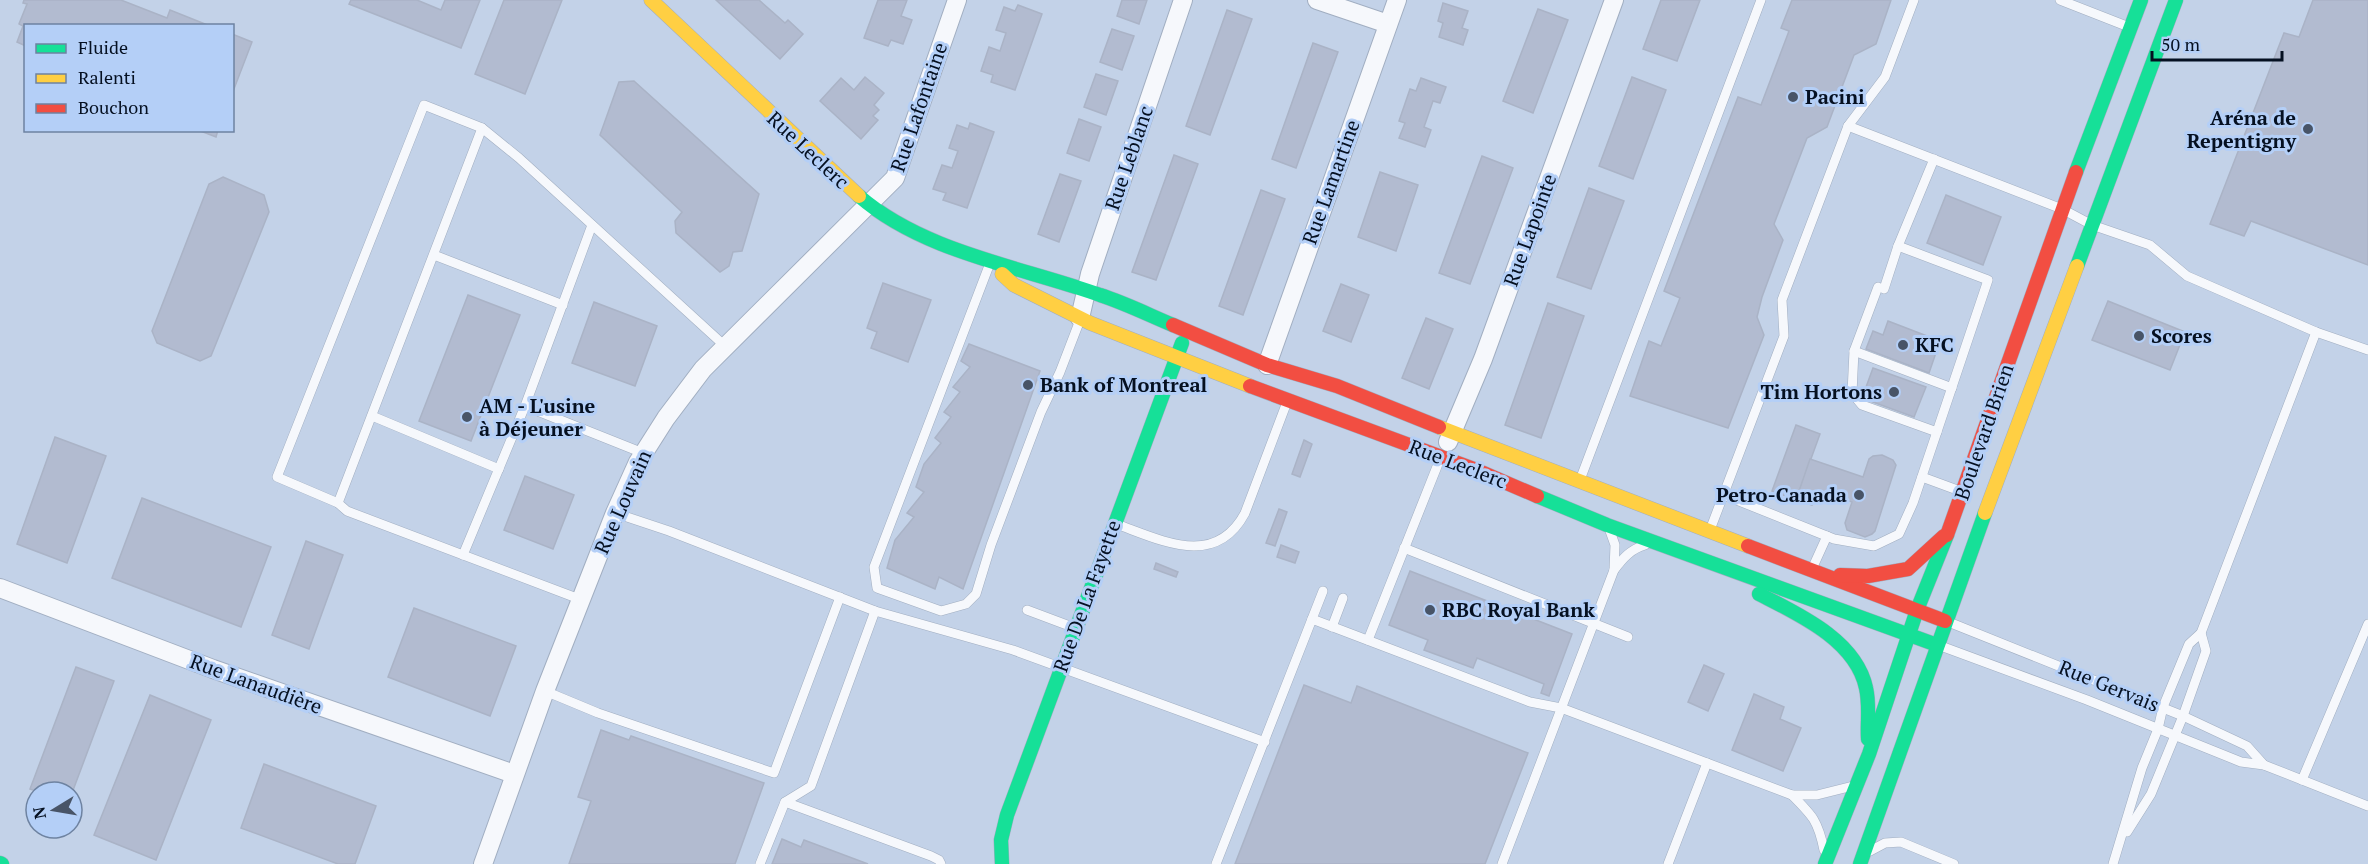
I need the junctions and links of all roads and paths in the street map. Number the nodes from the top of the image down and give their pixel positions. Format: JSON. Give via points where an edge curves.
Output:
{"nodes":[{"id":1,"x":651,"y":0,"type":"edge"},
{"id":2,"x":957,"y":0,"type":"edge"},
{"id":3,"x":1183,"y":0,"type":"edge"},
{"id":4,"x":1317,"y":0,"type":"edge"},
{"id":5,"x":1397,"y":0,"type":"edge"},
{"id":6,"x":1614,"y":0,"type":"edge"},
{"id":7,"x":1761,"y":0,"type":"edge"},
{"id":8,"x":1914,"y":0,"type":"edge"},
{"id":9,"x":2060,"y":0,"type":"edge"},
{"id":10,"x":2141,"y":0,"type":"edge"},
{"id":11,"x":2176,"y":0,"type":"edge"},
{"id":12,"x":1388,"y":24,"type":"junction"},
{"id":13,"x":2131,"y":28,"type":"junction"},
{"id":14,"x":1848,"y":126,"type":"junction"},
{"id":15,"x":482,"y":128,"type":"junction"},
{"id":16,"x":1934,"y":159,"type":"junction"},
{"id":17,"x":869,"y":205,"type":"junction"},
{"id":18,"x":2062,"y":209,"type":"junction"},
{"id":19,"x":592,"y":225,"type":"junction"},
{"id":20,"x":2092,"y":225,"type":"junction"},
{"id":21,"x":1898,"y":246,"type":"junction"},
{"id":22,"x":434,"y":255,"type":"junction"},
{"id":23,"x":990,"y":262,"type":"junction"},
{"id":24,"x":1086,"y":291,"type":"junction"},
{"id":25,"x":563,"y":305,"type":"junction"},
{"id":26,"x":1080,"y":318,"type":"junction"},
{"id":27,"x":1186,"y":331,"type":"junction"},
{"id":28,"x":2316,"y":332,"type":"junction"},
{"id":29,"x":726,"y":347,"type":"junction"},
{"id":30,"x":2368,"y":350,"type":"edge"},
{"id":31,"x":1854,"y":351,"type":"junction"},
{"id":32,"x":1177,"y":358,"type":"junction"},
{"id":33,"x":1267,"y":365,"type":"junction"},
{"id":34,"x":1293,"y":388,"type":"junction"},
{"id":35,"x":1952,"y":388,"type":"junction"},
{"id":36,"x":525,"y":406,"type":"junction"},
{"id":37,"x":372,"y":416,"type":"junction"},
{"id":38,"x":1452,"y":432,"type":"junction"},
{"id":39,"x":1937,"y":432,"type":"junction"},
{"id":40,"x":643,"y":453,"type":"junction"},
{"id":41,"x":1441,"y":457,"type":"junction"},
{"id":42,"x":499,"y":469,"type":"junction"},
{"id":43,"x":1922,"y":477,"type":"junction"},
{"id":44,"x":1579,"y":482,"type":"junction"},
{"id":45,"x":1962,"y":492,"type":"junction"},
{"id":46,"x":1724,"y":495,"type":"junction"},
{"id":47,"x":338,"y":502,"type":"junction"},
{"id":48,"x":615,"y":513,"type":"junction"},
{"id":49,"x":1114,"y":523,"type":"junction"},
{"id":50,"x":1607,"y":525,"type":"junction"},
{"id":51,"x":1710,"y":532,"type":"junction"},
{"id":52,"x":1948,"y":532,"type":"junction"},
{"id":53,"x":1827,"y":536,"type":"junction"},
{"id":54,"x":1656,"y":542,"type":"junction"},
{"id":55,"x":1404,"y":548,"type":"junction"},
{"id":56,"x":463,"y":555,"type":"junction"},
{"id":57,"x":1702,"y":560,"type":"junction"},
{"id":58,"x":1614,"y":570,"type":"junction"},
{"id":59,"x":1811,"y":570,"type":"junction"},
{"id":60,"x":0,"y":588,"type":"edge"},
{"id":61,"x":1323,"y":591,"type":"dead end"},
{"id":62,"x":840,"y":597,"type":"junction"},
{"id":63,"x":1342,"y":598,"type":"dead end"},
{"id":64,"x":582,"y":600,"type":"junction"},
{"id":65,"x":1027,"y":610,"type":"dead end"},
{"id":66,"x":1917,"y":610,"type":"junction"},
{"id":67,"x":875,"y":611,"type":"junction"},
{"id":68,"x":1312,"y":619,"type":"junction"},
{"id":69,"x":1945,"y":621,"type":"junction"},
{"id":70,"x":1593,"y":623,"type":"junction"},
{"id":71,"x":2368,"y":624,"type":"edge"},
{"id":72,"x":1332,"y":627,"type":"junction"},
{"id":73,"x":1075,"y":628,"type":"junction"},
{"id":74,"x":1909,"y":633,"type":"junction"},
{"id":75,"x":2201,"y":633,"type":"junction"},
{"id":76,"x":1628,"y":637,"type":"dead end"},
{"id":77,"x":1368,"y":640,"type":"junction"},
{"id":78,"x":1937,"y":645,"type":"junction"},
{"id":79,"x":1061,"y":666,"type":"junction"},
{"id":80,"x":545,"y":691,"type":"junction"},
{"id":81,"x":2163,"y":707,"type":"junction"},
{"id":82,"x":1561,"y":708,"type":"junction"},
{"id":83,"x":2183,"y":716,"type":"junction"},
{"id":84,"x":2158,"y":729,"type":"junction"},
{"id":85,"x":2175,"y":735,"type":"junction"},
{"id":86,"x":1265,"y":742,"type":"junction"},
{"id":87,"x":1869,"y":754,"type":"junction"},
{"id":88,"x":1707,"y":763,"type":"junction"},
{"id":89,"x":2264,"y":765,"type":"junction"},
{"id":90,"x":514,"y":774,"type":"junction"},
{"id":91,"x":2302,"y":780,"type":"junction"},
{"id":92,"x":1855,"y":786,"type":"junction"},
{"id":93,"x":1792,"y":795,"type":"junction"},
{"id":94,"x":785,"y":802,"type":"junction"},
{"id":95,"x":2368,"y":806,"type":"edge"},
{"id":96,"x":2121,"y":841,"type":"junction"},
{"id":97,"x":1826,"y":863,"type":"edge"},
{"id":98,"x":483,"y":864,"type":"edge"},
{"id":99,"x":760,"y":864,"type":"edge"},
{"id":100,"x":941,"y":864,"type":"edge"},
{"id":101,"x":1002,"y":864,"type":"edge"},
{"id":102,"x":1216,"y":864,"type":"edge"},
{"id":103,"x":1502,"y":864,"type":"edge"},
{"id":104,"x":1668,"y":864,"type":"edge"},
{"id":105,"x":1861,"y":864,"type":"edge"},
{"id":106,"x":1954,"y":864,"type":"edge"},
{"id":107,"x":2113,"y":864,"type":"edge"}],
"edges":[{"from":1,"to":17,"type":"street","name":"Rue Leclerc","via":[[795,140]]},
{"from":2,"to":17,"type":"street","name":"Rue Lafontaine","via":[[899,168],[890,185]]},
{"from":3,"to":24,"type":"street","name":"Rue Leblanc"},
{"from":4,"to":12,"type":"street"},
{"from":5,"to":12,"type":"street","name":"Rue Lamartine"},
{"from":6,"to":38,"type":"street","name":"Rue Lapointe"},
{"from":7,"to":44,"type":"lane"},
{"from":8,"to":14,"type":"lane","via":[[1885,77]]},
{"from":9,"to":13,"type":"lane"},
{"from":10,"to":13,"type":"street","name":"Boulevard Brien"},
{"from":11,"to":20,"type":"street"},
{"from":12,"to":33,"type":"street","name":"Rue Lamartine"},
{"from":13,"to":18,"type":"street","name":"Boulevard Brien"},
{"from":14,"to":16,"type":"lane"},
{"from":14,"to":46,"type":"lane","via":[[1782,300],[1784,336]]},
{"from":15,"to":19,"type":"lane"},
{"from":15,"to":22,"type":"lane"},
{"from":15,"to":47,"type":"lane","via":[[424,105],[277,477]]},
{"from":16,"to":18,"type":"lane"},
{"from":16,"to":21,"type":"lane"},
{"from":17,"to":23,"type":"street","name":"Rue Leclerc","via":[[910,230]]},
{"from":17,"to":29,"type":"street","name":"Rue Louvain"},
{"from":18,"to":20,"type":"lane"},
{"from":18,"to":45,"type":"street","name":"Boulevard Brien"},
{"from":19,"to":25,"type":"lane"},
{"from":19,"to":29,"type":"lane"},
{"from":20,"to":28,"type":"lane","via":[[2150,245],[2187,276]]},
{"from":20,"to":69,"type":"street"},
{"from":21,"to":31,"type":"lane"},
{"from":21,"to":35,"type":"lane","via":[[1988,280]]},
{"from":22,"to":25,"type":"lane"},
{"from":22,"to":37,"type":"lane"},
{"from":23,"to":24,"type":"street","name":"Rue Leclerc"},
{"from":23,"to":26,"type":"street","name":"Rue Leclerc","via":[[1014,285]]},
{"from":23,"to":26,"type":"lane","via":[[874,567],[877,588],[940,611],[966,604],[976,594],[1041,412]]},
{"from":24,"to":26,"type":"street","name":"Rue Leblanc"},
{"from":24,"to":27,"type":"street","name":"Rue Leclerc"},
{"from":25,"to":36,"type":"lane"},
{"from":26,"to":32,"type":"street","name":"Rue Leclerc"},
{"from":27,"to":32,"type":"street","name":"Rue De La Fayette"},
{"from":27,"to":33,"type":"street","name":"Rue Leclerc"},
{"from":28,"to":30,"type":"lane"},
{"from":28,"to":75,"type":"lane"},
{"from":29,"to":40,"type":"street","name":"Rue Louvain","via":[[704,369]]},
{"from":31,"to":35,"type":"lane"},
{"from":31,"to":39,"type":"lane","via":[[1852,393],[1862,405]]},
{"from":32,"to":34,"type":"street","name":"Rue Leclerc"},
{"from":32,"to":49,"type":"street","name":"Rue De La Fayette"},
{"from":33,"to":34,"type":"street","name":"Rue Leclerc"},
{"from":34,"to":38,"type":"street","name":"Rue Leclerc","via":[[1336,386]]},
{"from":34,"to":41,"type":"street","name":"Rue Leclerc","via":[[1326,412]]},
{"from":34,"to":49,"type":"lane","via":[[1245,513],[1229,534],[1217,542],[1191,547]]},
{"from":35,"to":39,"type":"lane"},
{"from":36,"to":40,"type":"lane"},
{"from":36,"to":42,"type":"lane"},
{"from":37,"to":42,"type":"lane"},
{"from":37,"to":47,"type":"lane"},
{"from":38,"to":41,"type":"street","name":"Rue Lapointe"},
{"from":38,"to":44,"type":"street","name":"Rue Leclerc"},
{"from":39,"to":43,"type":"lane"},
{"from":40,"to":48,"type":"street","name":"Rue Louvain"},
{"from":41,"to":50,"type":"street","name":"Rue Leclerc"},
{"from":41,"to":55,"type":"lane"},
{"from":42,"to":56,"type":"lane"},
{"from":43,"to":45,"type":"lane"},
{"from":43,"to":53,"type":"lane","via":[[1899,534],[1874,546]]},
{"from":44,"to":51,"type":"street","name":"Rue Leclerc"},
{"from":45,"to":52,"type":"street","name":"Boulevard Brien"},
{"from":46,"to":51,"type":"lane"},
{"from":46,"to":53,"type":"lane"},
{"from":47,"to":56,"type":"lane","via":[[347,511]]},
{"from":48,"to":62,"type":"lane"},
{"from":48,"to":64,"type":"street","name":"Rue Louvain"},
{"from":49,"to":73,"type":"street","name":"Rue De La Fayette"},
{"from":50,"to":54,"type":"street","name":"Rue Leclerc"},
{"from":50,"to":58,"type":"lane","via":[[1615,545]]},
{"from":51,"to":59,"type":"street","name":"Rue Leclerc"},
{"from":52,"to":59,"type":"street","via":[[1908,569],[1868,576]]},
{"from":52,"to":66,"type":"street","name":"Boulevard Brien"},
{"from":53,"to":59,"type":"lane"},
{"from":54,"to":57,"type":"street","name":"Rue Leclerc"},
{"from":54,"to":58,"type":"lane","via":[[1638,547]]},
{"from":55,"to":70,"type":"lane"},
{"from":55,"to":77,"type":"lane"},
{"from":56,"to":64,"type":"lane"},
{"from":57,"to":74,"type":"street","name":"Rue Leclerc"},
{"from":57,"to":87,"type":"street","via":[[1806,619],[1852,659],[1866,685]]},
{"from":58,"to":70,"type":"lane"},
{"from":59,"to":66,"type":"street","name":"Rue Leclerc"},
{"from":60,"to":90,"type":"street","name":"Rue Lanaudière","via":[[213,669]]},
{"from":61,"to":68,"type":"lane"},
{"from":62,"to":67,"type":"lane"},
{"from":62,"to":80,"type":"lane","via":[[774,773]]},
{"from":63,"to":72,"type":"lane"},
{"from":64,"to":80,"type":"street","name":"Rue Louvain"},
{"from":65,"to":73,"type":"lane"},
{"from":66,"to":69,"type":"street","name":"Rue Leclerc"},
{"from":66,"to":74,"type":"street","name":"Boulevard Brien"},
{"from":67,"to":79,"type":"lane"},
{"from":67,"to":94,"type":"lane","via":[[811,786]]},
{"from":68,"to":72,"type":"lane"},
{"from":68,"to":86,"type":"lane"},
{"from":69,"to":78,"type":"street"},
{"from":69,"to":81,"type":"lane","name":"Rue Gervais"},
{"from":70,"to":76,"type":"lane"},
{"from":70,"to":82,"type":"lane"},
{"from":71,"to":91,"type":"lane"},
{"from":72,"to":77,"type":"lane"},
{"from":73,"to":79,"type":"street","name":"Rue De La Fayette"},
{"from":74,"to":78,"type":"street","name":"Rue Leclerc"},
{"from":74,"to":87,"type":"street","name":"Boulevard Brien"},
{"from":75,"to":81,"type":"lane","via":[[2189,644]]},
{"from":75,"to":83,"type":"lane","via":[[2206,651]]},
{"from":77,"to":82,"type":"lane","via":[[1530,702]]},
{"from":78,"to":84,"type":"lane","name":"Rue Gervais"},
{"from":78,"to":105,"type":"street"},
{"from":79,"to":86,"type":"lane"},
{"from":79,"to":101,"type":"street","name":"Rue De La Fayette","via":[[1003,829]]},
{"from":80,"to":90,"type":"street","name":"Rue Louvain"},
{"from":81,"to":83,"type":"lane","name":"Rue Gervais"},
{"from":81,"to":84,"type":"lane"},
{"from":82,"to":88,"type":"lane"},
{"from":82,"to":103,"type":"lane"},
{"from":83,"to":85,"type":"lane"},
{"from":83,"to":89,"type":"lane","name":"Rue Gervais","via":[[2247,746]]},
{"from":84,"to":85,"type":"lane","name":"Rue Gervais"},
{"from":84,"to":96,"type":"lane"},
{"from":85,"to":89,"type":"lane","name":"Rue Gervais","via":[[2241,762]]},
{"from":85,"to":96,"type":"lane","via":[[2151,794]]},
{"from":86,"to":102,"type":"lane"},
{"from":87,"to":92,"type":"street","name":"Boulevard Brien"},
{"from":88,"to":93,"type":"lane"},
{"from":88,"to":104,"type":"lane"},
{"from":89,"to":91,"type":"lane","name":"Rue Gervais"},
{"from":90,"to":98,"type":"street","name":"Rue Louvain"},
{"from":91,"to":95,"type":"lane","name":"Rue Gervais"},
{"from":92,"to":93,"type":"lane","via":[[1817,795]]},
{"from":92,"to":97,"type":"street","name":"Boulevard Brien"},
{"from":93,"to":97,"type":"lane","via":[[1813,816]]},
{"from":94,"to":99,"type":"lane"},
{"from":94,"to":100,"type":"lane","via":[[931,856]]},
{"from":96,"to":107,"type":"lane"},
{"from":105,"to":106,"type":"lane","via":[[1870,851],[1885,843],[1902,842]]}]}
